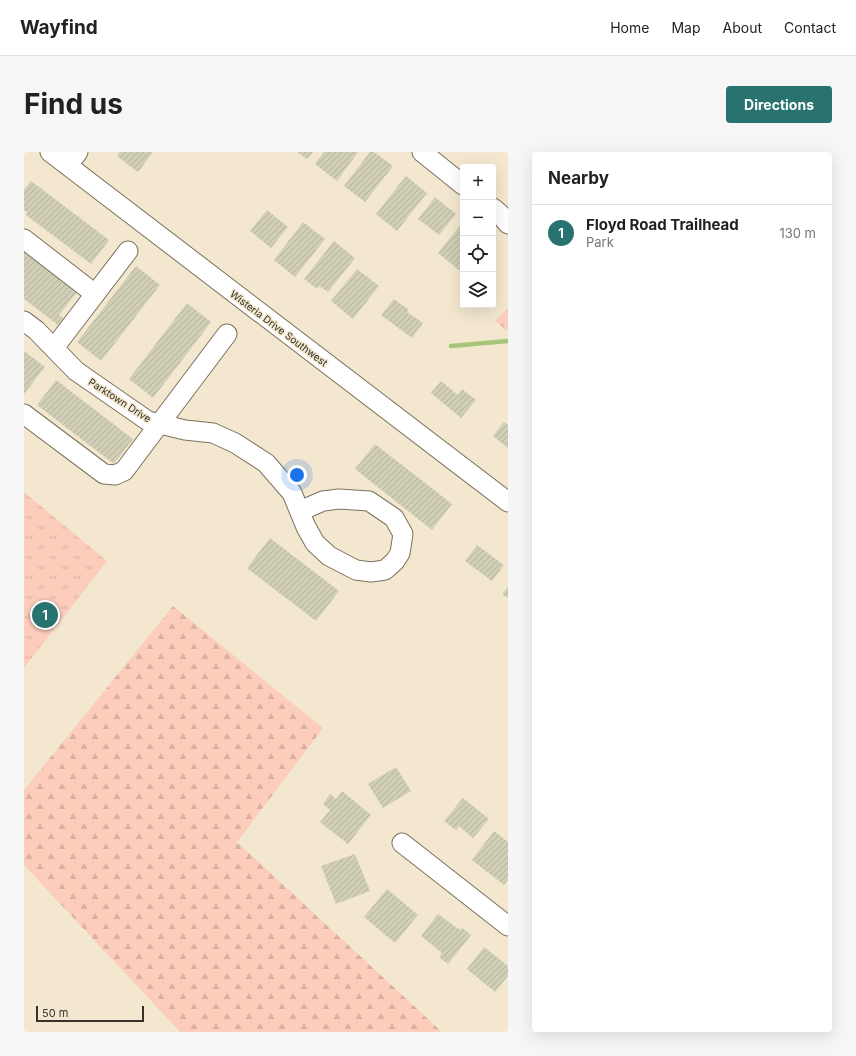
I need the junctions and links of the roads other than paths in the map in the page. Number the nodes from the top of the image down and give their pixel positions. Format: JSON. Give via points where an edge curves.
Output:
{"nodes":[{"id":1,"x":50,"y":152,"type":"edge"},
{"id":2,"x":422,"y":152,"type":"edge"},
{"id":3,"x":73,"y":159,"type":"edge"},
{"id":4,"x":460,"y":183,"type":"edge"},
{"id":5,"x":496,"y":210,"type":"edge"},
{"id":6,"x":508,"y":224,"type":"edge"},
{"id":7,"x":24,"y":239,"type":"edge"},
{"id":8,"x":128,"y":251,"type":"dead end"},
{"id":9,"x":95,"y":294,"type":"junction"},
{"id":10,"x":24,"y":321,"type":"edge"},
{"id":11,"x":227,"y":334,"type":"dead end"},
{"id":12,"x":54,"y":348,"type":"junction"},
{"id":13,"x":24,"y":414,"type":"edge"},
{"id":14,"x":160,"y":424,"type":"junction"},
{"id":15,"x":508,"y":502,"type":"edge"},
{"id":16,"x":300,"y":511,"type":"junction"},
{"id":17,"x":402,"y":843,"type":"dead end"},
{"id":18,"x":508,"y":926,"type":"edge"}],
"edges":[{"from":1,"to":3,"type":"street","name":"Wisteria Drive Southwest"},
{"from":2,"to":4,"type":"street"},
{"from":3,"to":15,"type":"street","name":"Wisteria Drive Southwest"},
{"from":5,"to":6,"type":"street"},
{"from":7,"to":9,"type":"street"},
{"from":8,"to":9,"type":"street"},
{"from":9,"to":12,"type":"street"},
{"from":10,"to":12,"type":"street","name":"Parktown Drive"},
{"from":11,"to":14,"type":"street"},
{"from":12,"to":14,"type":"street","name":"Parktown Drive","via":[[76,371],[148,421]]},
{"from":13,"to":14,"type":"street","via":[[104,474],[115,475],[124,471]]},
{"from":14,"to":16,"type":"street","name":"Parktown Drive","via":[[213,433],[235,443],[266,463],[292,493]]},
{"from":16,"to":16,"type":"street","name":"Parktown Drive","via":[[315,543],[329,556],[356,570],[386,570],[400,553],[403,534],[397,523],[370,500],[323,501]]},
{"from":17,"to":18,"type":"street"}]}
